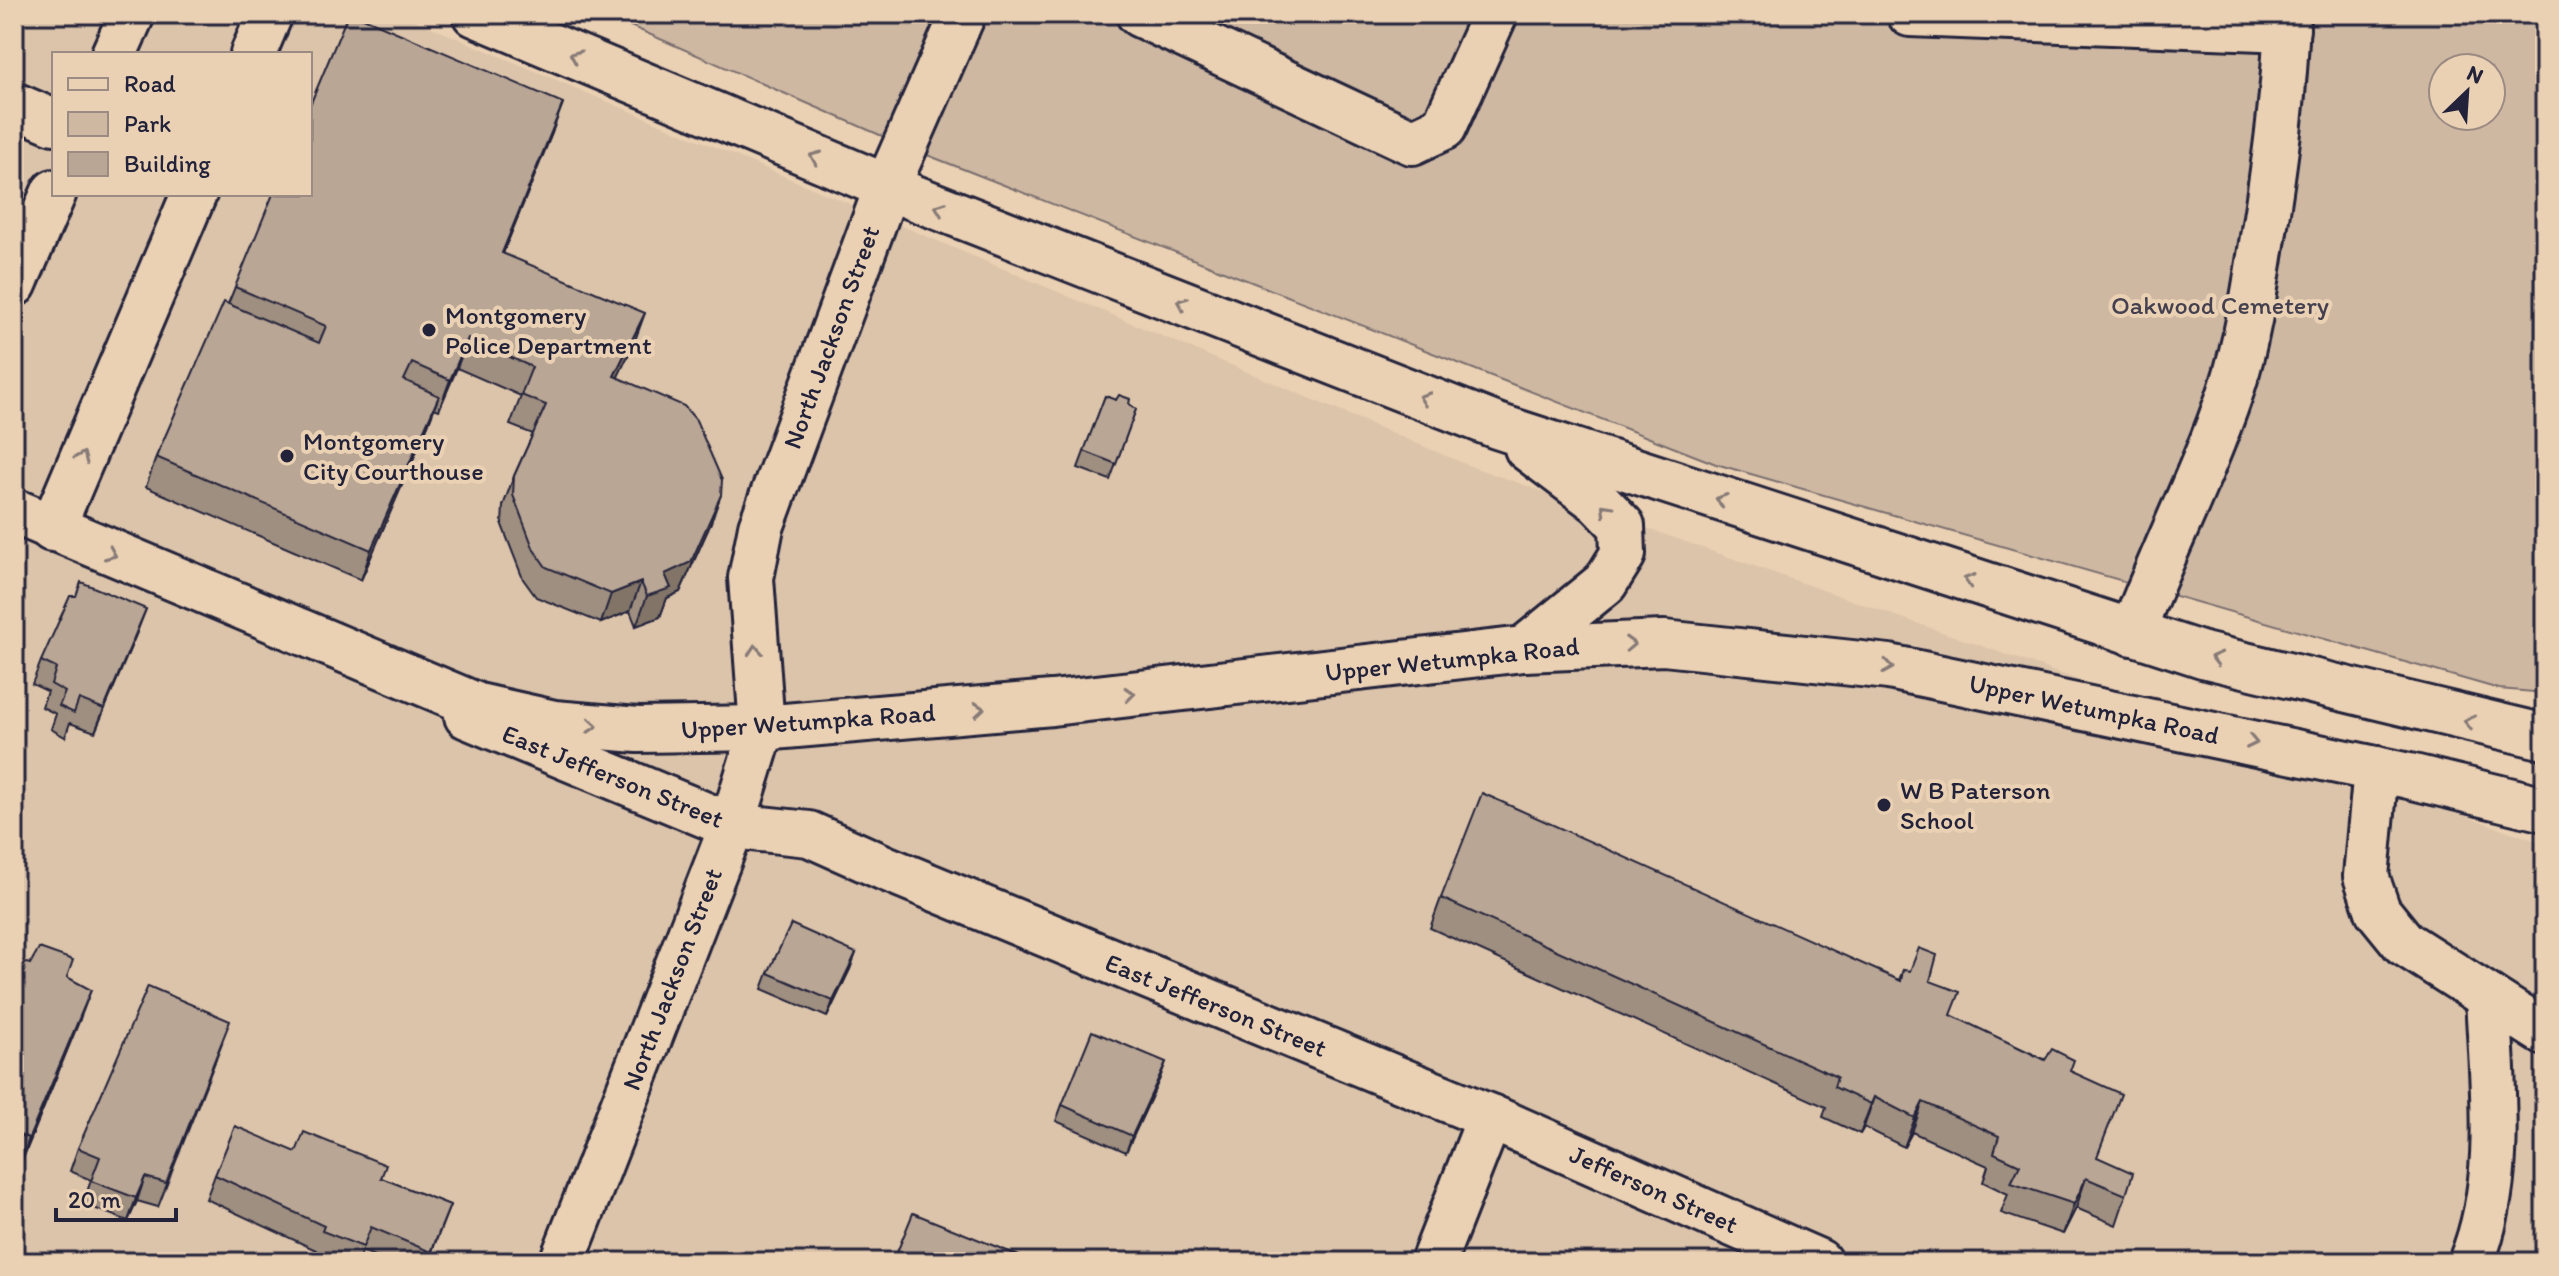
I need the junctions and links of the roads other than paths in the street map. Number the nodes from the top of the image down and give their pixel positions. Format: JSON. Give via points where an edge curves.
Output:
{"nodes":[{"id":1,"x":132,"y":14,"type":"edge"},
{"id":2,"x":270,"y":14,"type":"edge"},
{"id":3,"x":475,"y":14,"type":"edge"},
{"id":4,"x":963,"y":14,"type":"edge"},
{"id":5,"x":1139,"y":14,"type":"edge"},
{"id":6,"x":1495,"y":14,"type":"edge"},
{"id":7,"x":1910,"y":14,"type":"edge"},
{"id":8,"x":2022,"y":17,"type":"edge"},
{"id":9,"x":2287,"y":22,"type":"edge"},
{"id":10,"x":115,"y":52,"type":"edge"},
{"id":11,"x":254,"y":52,"type":"edge"},
{"id":12,"x":14,"y":105,"type":"edge"},
{"id":13,"x":52,"y":121,"type":"edge"},
{"id":14,"x":887,"y":187,"type":"junction"},
{"id":15,"x":52,"y":196,"type":"edge"},
{"id":16,"x":193,"y":196,"type":"edge"},
{"id":17,"x":14,"y":284,"type":"edge"},
{"id":18,"x":1497,"y":426,"type":"junction"},
{"id":19,"x":33,"y":520,"type":"edge"},
{"id":20,"x":2132,"y":633,"type":"junction"},
{"id":21,"x":1524,"y":649,"type":"junction"},
{"id":22,"x":357,"y":658,"type":"junction"},
{"id":23,"x":2388,"y":701,"type":"junction"},
{"id":24,"x":762,"y":728,"type":"junction"},
{"id":25,"x":2545,"y":737,"type":"edge"},
{"id":26,"x":2376,"y":769,"type":"junction"},
{"id":27,"x":2545,"y":809,"type":"edge"},
{"id":28,"x":732,"y":826,"type":"junction"},
{"id":29,"x":2488,"y":997,"type":"junction"},
{"id":30,"x":2545,"y":1033,"type":"edge"},
{"id":31,"x":1490,"y":1117,"type":"junction"},
{"id":32,"x":562,"y":1262,"type":"edge"},
{"id":33,"x":1433,"y":1262,"type":"edge"},
{"id":34,"x":1819,"y":1262,"type":"edge"},
{"id":35,"x":2471,"y":1262,"type":"edge"}],
"edges":[{"from":1,"to":10,"type":"main road"},
{"from":2,"to":11,"type":"main road"},
{"from":14,"to":3,"type":"main road","one_way":true},
{"from":4,"to":14,"type":"main road","name":"North Jackson Street"},
{"from":5,"to":6,"type":"main road","via":[[1412,142],[1444,127]]},
{"from":7,"to":8,"type":"main road"},
{"from":8,"to":9,"type":"main road"},
{"from":9,"to":20,"type":"main road","via":[[2276,157],[2253,302],[2232,388]]},
{"from":12,"to":13,"type":"main road"},
{"from":18,"to":14,"type":"main road","one_way":true},
{"from":24,"to":14,"type":"main road","name":"North Jackson Street","one_way":true,"via":[[751,578],[761,527]]},
{"from":15,"to":17,"type":"main road"},
{"from":19,"to":16,"type":"main road","one_way":true},
{"from":20,"to":18,"type":"main road","one_way":true},
{"from":21,"to":18,"type":"main road","one_way":true,"via":[[1605,583],[1623,554],[1622,526],[1599,502]]},
{"from":19,"to":22,"type":"main road","name":"East Jefferson Street","one_way":true},
{"from":23,"to":20,"type":"main road","one_way":true},
{"from":24,"to":21,"type":"main road","name":"Upper Wetumpka Road","one_way":true,"via":[[1052,703]]},
{"from":21,"to":26,"type":"main road","name":"Upper Wetumpka Road","one_way":true,"via":[[1664,643],[1889,667]]},
{"from":22,"to":24,"type":"main road","name":"Upper Wetumpka Road","one_way":true,"via":[[478,706],[554,723],[638,730]]},
{"from":22,"to":28,"type":"main road","name":"East Jefferson Street","via":[[452,710]]},
{"from":25,"to":23,"type":"main road","one_way":true},
{"from":23,"to":26,"type":"main road"},
{"from":24,"to":28,"type":"main road","name":"North Jackson Street"},
{"from":26,"to":27,"type":"main road","name":"Upper Wetumpka Road"},
{"from":26,"to":29,"type":"main road","via":[[2366,876],[2378,911],[2404,943]]},
{"from":28,"to":31,"type":"main road","name":"East Jefferson Street","via":[[809,834]]},
{"from":28,"to":32,"type":"main road","name":"North Jackson Street"},
{"from":29,"to":30,"type":"main road"},
{"from":29,"to":35,"type":"main road","via":[[2494,1127],[2484,1229]]},
{"from":31,"to":33,"type":"main road"},
{"from":31,"to":34,"type":"main road","name":"Jefferson Street"}]}
